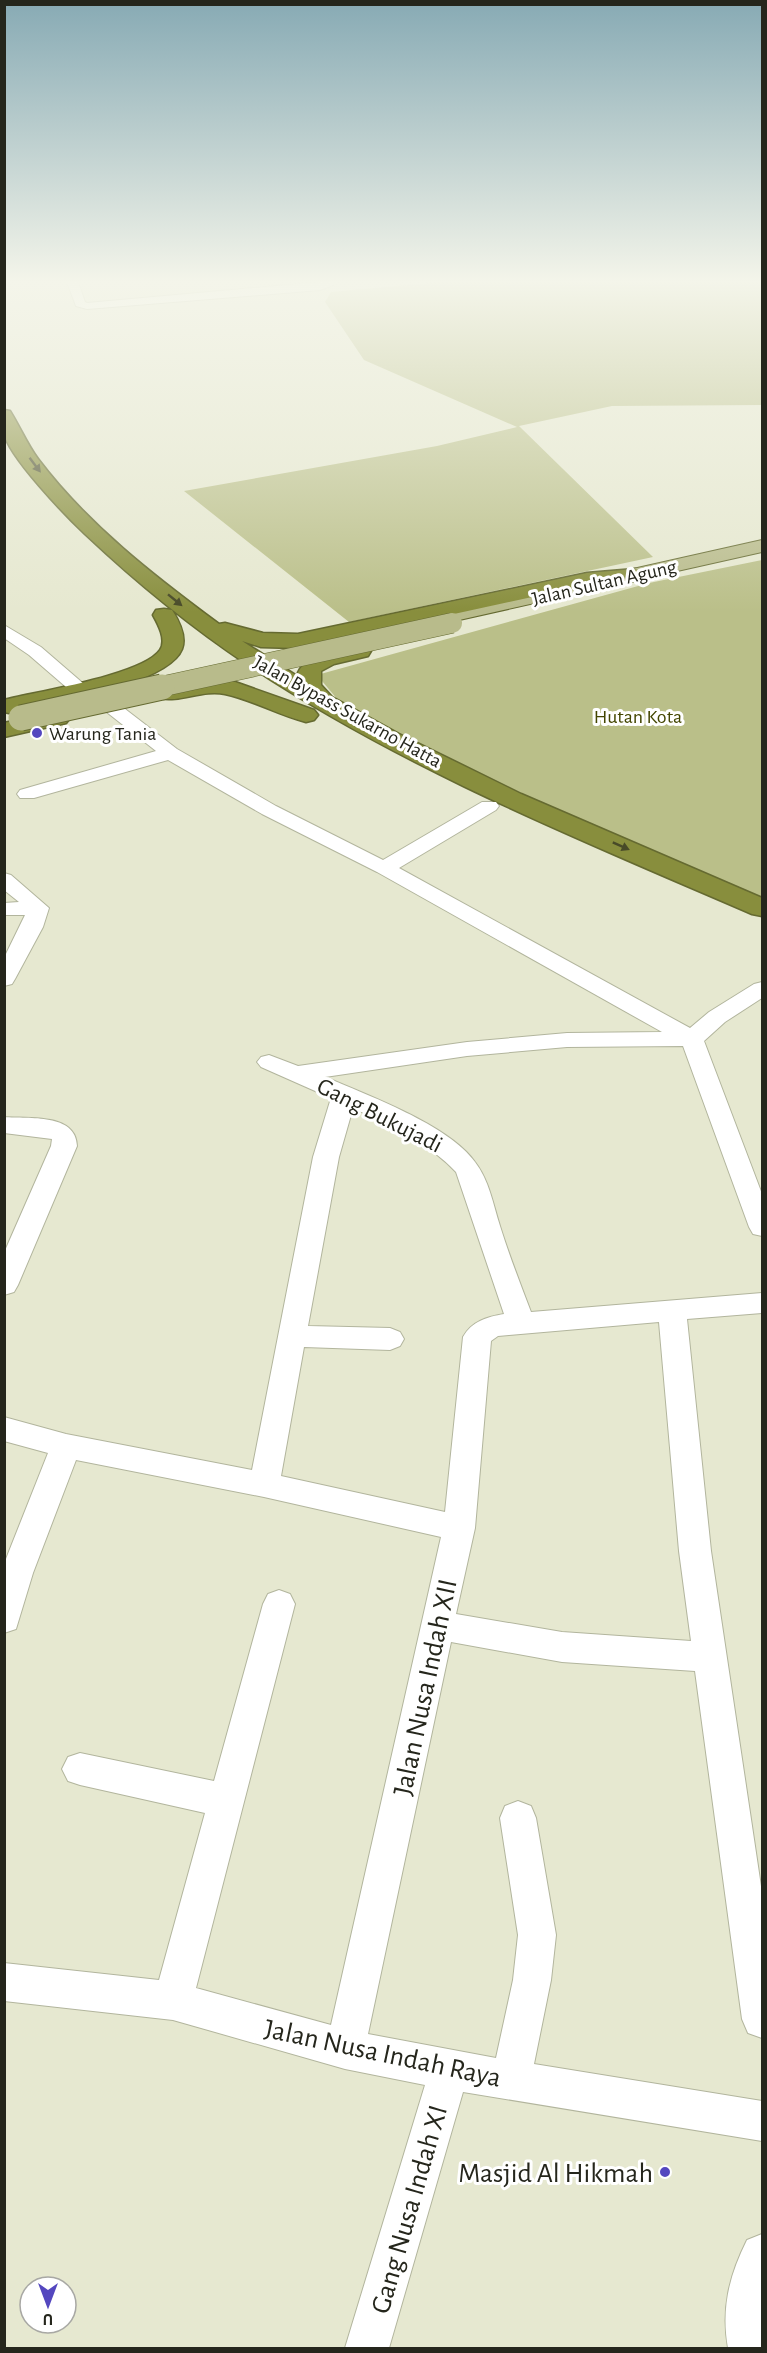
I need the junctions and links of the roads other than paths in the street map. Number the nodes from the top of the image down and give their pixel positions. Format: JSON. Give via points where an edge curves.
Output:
{"nodes":[{"id":1,"x":4,"y":415,"type":"edge"},
{"id":2,"x":4,"y":449,"type":"edge"},
{"id":3,"x":762,"y":546,"type":"edge"},
{"id":4,"x":762,"y":555,"type":"edge"},
{"id":5,"x":640,"y":578,"type":"junction"},
{"id":6,"x":164,"y":615,"type":"junction"},
{"id":7,"x":196,"y":617,"type":"junction"},
{"id":8,"x":4,"y":630,"type":"edge"},
{"id":9,"x":298,"y":642,"type":"junction"},
{"id":10,"x":321,"y":660,"type":"junction"},
{"id":11,"x":112,"y":680,"type":"junction"},
{"id":12,"x":190,"y":688,"type":"junction"},
{"id":13,"x":79,"y":689,"type":"junction"},
{"id":14,"x":111,"y":706,"type":"junction"},
{"id":15,"x":315,"y":708,"type":"junction"},
{"id":16,"x":9,"y":716,"type":"edge"},
{"id":17,"x":170,"y":753,"type":"junction"},
{"id":18,"x":27,"y":794,"type":"dead end"},
{"id":19,"x":489,"y":806,"type":"junction"},
{"id":20,"x":412,"y":849,"type":"junction"},
{"id":21,"x":356,"y":853,"type":"junction"},
{"id":22,"x":384,"y":868,"type":"junction"},
{"id":23,"x":4,"y":879,"type":"edge"},
{"id":24,"x":38,"y":908,"type":"junction"},
{"id":25,"x":4,"y":909,"type":"edge"},
{"id":26,"x":749,"y":909,"type":"edge"},
{"id":27,"x":762,"y":930,"type":"edge"},
{"id":28,"x":4,"y":979,"type":"edge"},
{"id":29,"x":762,"y":989,"type":"edge"},
{"id":30,"x":692,"y":1039,"type":"junction"},
{"id":31,"x":269,"y":1062,"type":"dead end"},
{"id":32,"x":295,"y":1074,"type":"junction"},
{"id":33,"x":344,"y":1096,"type":"junction"},
{"id":34,"x":4,"y":1125,"type":"edge"},
{"id":35,"x":762,"y":1227,"type":"edge"},
{"id":36,"x":4,"y":1285,"type":"edge"},
{"id":37,"x":762,"y":1304,"type":"edge"},
{"id":38,"x":672,"y":1311,"type":"junction"},
{"id":39,"x":506,"y":1325,"type":"junction"},
{"id":40,"x":293,"y":1336,"type":"junction"},
{"id":41,"x":390,"y":1339,"type":"dead end"},
{"id":42,"x":4,"y":1429,"type":"edge"},
{"id":43,"x":66,"y":1446,"type":"junction"},
{"id":44,"x":264,"y":1485,"type":"junction"},
{"id":45,"x":459,"y":1528,"type":"junction"},
{"id":46,"x":11,"y":1573,"type":"edge"},
{"id":47,"x":279,"y":1604,"type":"dead end"},
{"id":48,"x":4,"y":1619,"type":"edge"},
{"id":49,"x":438,"y":1625,"type":"junction"},
{"id":50,"x":710,"y":1657,"type":"junction"},
{"id":51,"x":80,"y":1769,"type":"dead end"},
{"id":52,"x":227,"y":1801,"type":"junction"},
{"id":53,"x":518,"y":1818,"type":"dead end"},
{"id":54,"x":4,"y":1982,"type":"edge"},
{"id":55,"x":173,"y":2001,"type":"junction"},
{"id":56,"x":762,"y":2019,"type":"edge"},
{"id":57,"x":345,"y":2049,"type":"junction"},
{"id":58,"x":449,"y":2070,"type":"junction"},
{"id":59,"x":511,"y":2080,"type":"junction"},
{"id":60,"x":762,"y":2121,"type":"edge"},
{"id":61,"x":762,"y":2255,"type":"edge"},
{"id":62,"x":367,"y":2349,"type":"edge"},
{"id":63,"x":750,"y":2349,"type":"edge"}],
"edges":[{"from":1,"to":7,"type":"highway","name":"Jalan Bypass Sukarno Hatta","one_way":true,"via":[[29,458],[82,522]]},
{"from":2,"to":6,"type":"highway","name":"Jalan Bypass Sukarno Hatta","via":[[55,515],[102,564]]},
{"from":3,"to":5,"type":"main road","name":"Jalan Sultan Agung"},
{"from":4,"to":5,"type":"main road","name":"Jalan Sultan Agung"},
{"from":5,"to":9,"type":"highway","via":[[587,579]]},
{"from":5,"to":10,"type":"highway","via":[[625,589]]},
{"from":5,"to":16,"type":"main road","name":"Jalan Sultan Agung"},
{"from":6,"to":11,"type":"highway","via":[[173,640],[167,657],[147,669]]},
{"from":6,"to":15,"type":"highway","name":"Jalan Bypass Sukarno Hatta","via":[[230,667]]},
{"from":7,"to":9,"type":"highway","via":[[255,639]]},
{"from":7,"to":15,"type":"highway","name":"Jalan Bypass Sukarno Hatta"},
{"from":8,"to":13,"type":"street"},
{"from":9,"to":10,"type":"highway","via":[[281,650],[278,658],[294,664]]},
{"from":10,"to":15,"type":"highway","via":[[307,674]]},
{"from":11,"to":12,"type":"highway","via":[[170,668],[201,671],[205,678]]},
{"from":11,"to":13,"type":"highway"},
{"from":12,"to":14,"type":"highway"},
{"from":12,"to":15,"type":"highway","via":[[227,687]]},
{"from":13,"to":16,"type":"highway"},
{"from":14,"to":16,"type":"highway"},
{"from":14,"to":17,"type":"street"},
{"from":15,"to":19,"type":"highway","name":"Jalan Bypass Sukarno Hatta"},
{"from":15,"to":26,"type":"highway","name":"Jalan Bypass Sukarno Hatta","one_way":true},
{"from":17,"to":18,"type":"street"},
{"from":17,"to":21,"type":"street","via":[[269,810]]},
{"from":19,"to":20,"type":"street"},
{"from":19,"to":26,"type":"highway","name":"Jalan Bypass Sukarno Hatta"},
{"from":20,"to":21,"type":"street"},
{"from":20,"to":22,"type":"street"},
{"from":21,"to":22,"type":"street"},
{"from":22,"to":30,"type":"street"},
{"from":23,"to":24,"type":"street"},
{"from":24,"to":25,"type":"street"},
{"from":24,"to":28,"type":"street"},
{"from":26,"to":27,"type":"highway","name":"Jalan Bypass Sukarno Hatta"},
{"from":29,"to":30,"type":"street","via":[[717,1017]]},
{"from":30,"to":32,"type":"street","via":[[567,1040],[467,1049]]},
{"from":30,"to":35,"type":"street"},
{"from":31,"to":32,"type":"street","name":"Gang Bukujadi"},
{"from":32,"to":33,"type":"street","name":"Gang Bukujadi"},
{"from":33,"to":39,"type":"street","name":"Gang Bukujadi","via":[[423,1133],[448,1148],[465,1166]]},
{"from":33,"to":40,"type":"street","via":[[326,1157]]},
{"from":34,"to":36,"type":"street","via":[[54,1130],[64,1135],[64,1146]]},
{"from":37,"to":38,"type":"street"},
{"from":38,"to":39,"type":"street"},
{"from":38,"to":50,"type":"street","via":[[695,1551]]},
{"from":39,"to":45,"type":"street","name":"Jalan Nusa Indah XII","via":[[483,1330],[477,1337]]},
{"from":40,"to":41,"type":"street"},
{"from":40,"to":44,"type":"street"},
{"from":42,"to":43,"type":"street"},
{"from":43,"to":44,"type":"street"},
{"from":43,"to":46,"type":"street"},
{"from":44,"to":45,"type":"street"},
{"from":45,"to":49,"type":"street","name":"Jalan Nusa Indah XII"},
{"from":46,"to":48,"type":"street"},
{"from":47,"to":52,"type":"street"},
{"from":49,"to":50,"type":"street","via":[[570,1648]]},
{"from":49,"to":57,"type":"street","name":"Jalan Nusa Indah XII"},
{"from":50,"to":56,"type":"street"},
{"from":51,"to":52,"type":"street"},
{"from":52,"to":55,"type":"street"},
{"from":53,"to":59,"type":"street","via":[[537,1935],[532,1980]]},
{"from":54,"to":55,"type":"street","name":"Jalan Nusa Indah Raya"},
{"from":55,"to":57,"type":"street","name":"Jalan Nusa Indah Raya"},
{"from":57,"to":58,"type":"street","name":"Jalan Nusa Indah Raya"},
{"from":58,"to":59,"type":"street","name":"Jalan Nusa Indah Raya"},
{"from":58,"to":62,"type":"street","name":"Gang Nusa Indah XI"},
{"from":59,"to":60,"type":"street","name":"Jalan Nusa Indah Raya"},
{"from":61,"to":63,"type":"street","via":[[746,2298],[745,2324]]}]}
